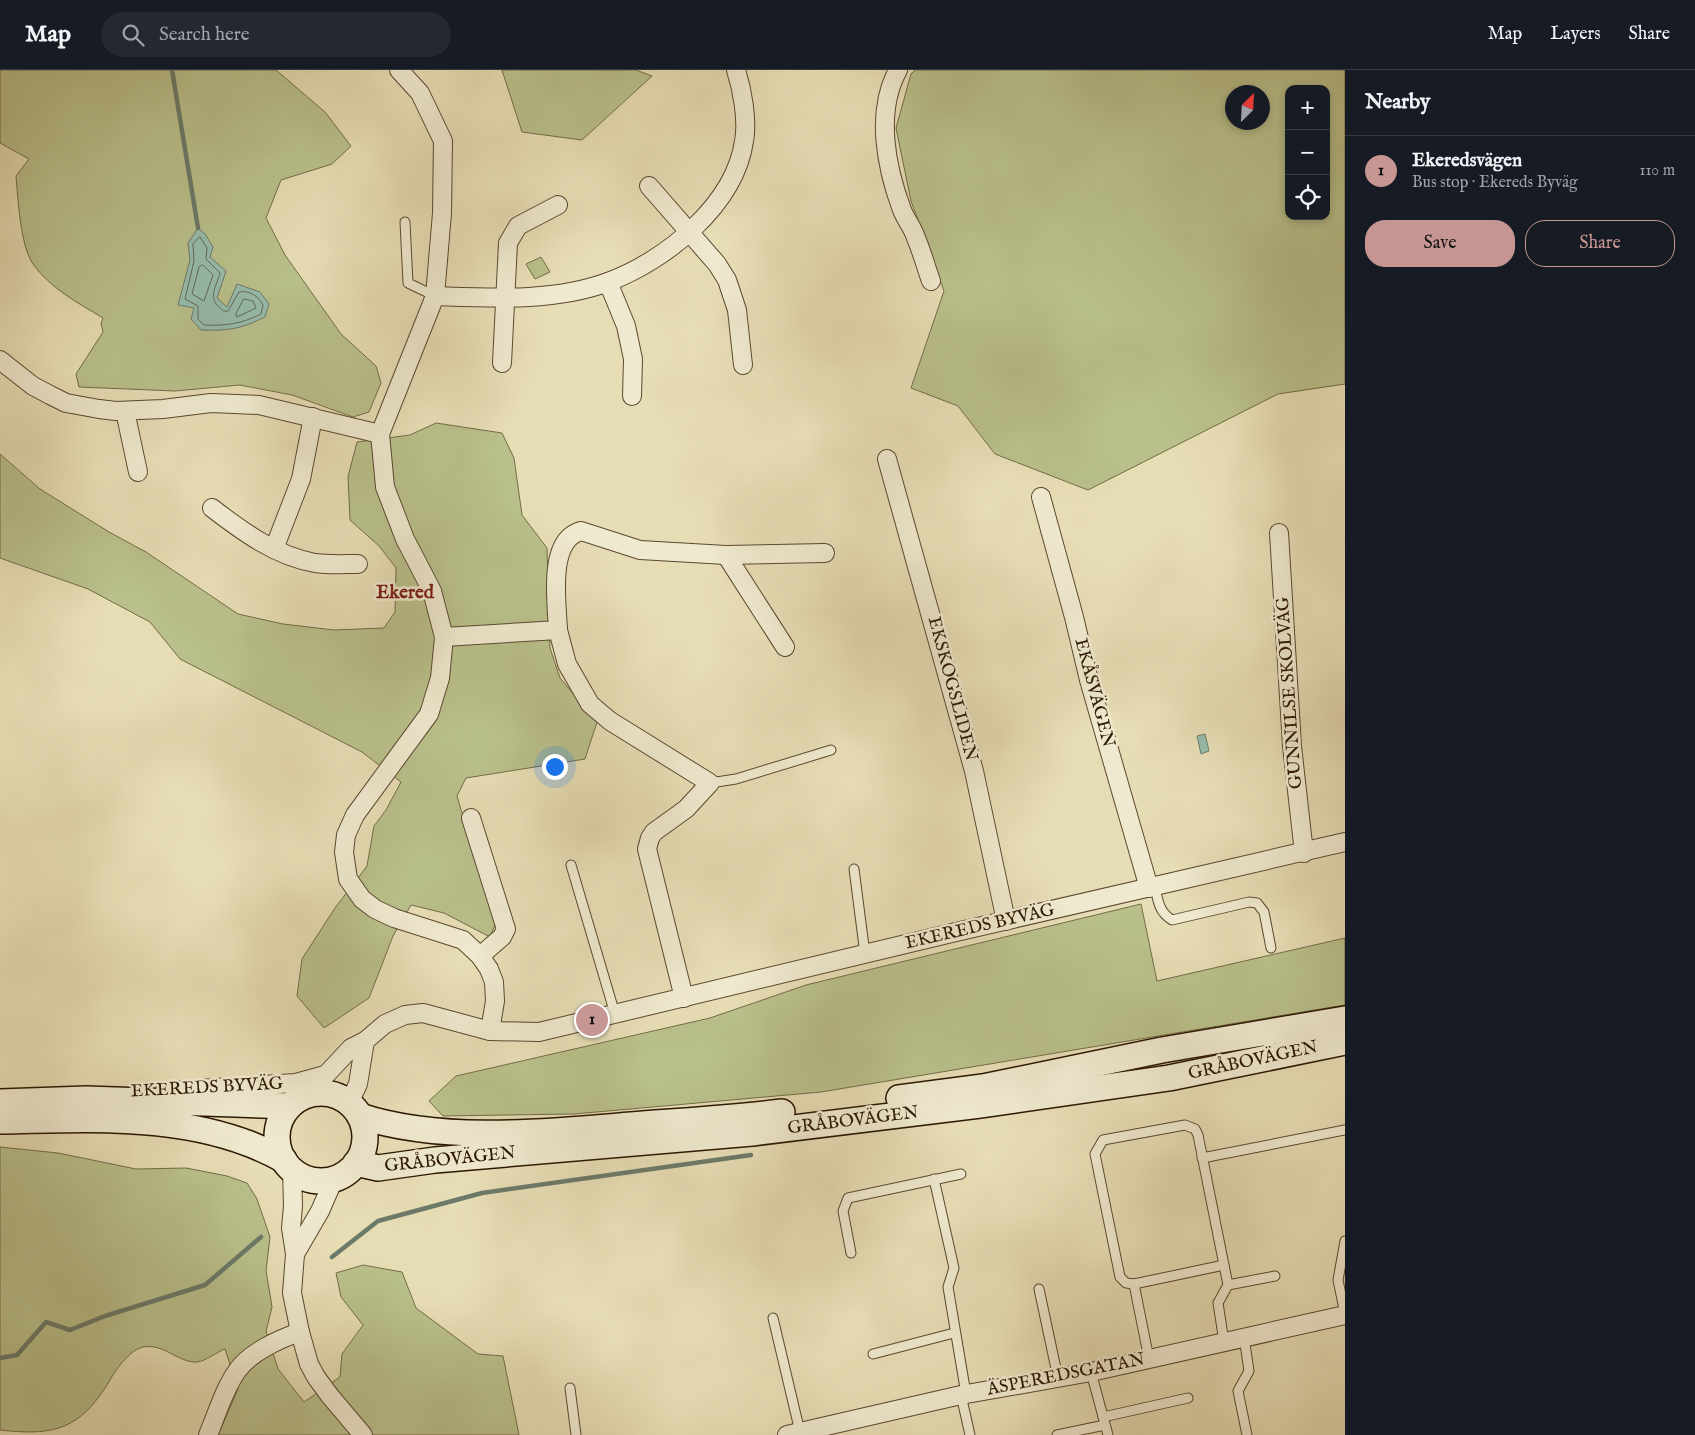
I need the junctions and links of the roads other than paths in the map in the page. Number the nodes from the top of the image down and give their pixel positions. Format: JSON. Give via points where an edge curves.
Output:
{"nodes":[{"id":1,"x":399,"y":70,"type":"edge"},
{"id":2,"x":736,"y":70,"type":"edge"},
{"id":3,"x":898,"y":70,"type":"edge"},
{"id":4,"x":649,"y":186,"type":"dead end"},
{"id":5,"x":558,"y":205,"type":"dead end"},
{"id":6,"x":405,"y":222,"type":"dead end"},
{"id":7,"x":689,"y":232,"type":"junction"},
{"id":8,"x":931,"y":281,"type":"dead end"},
{"id":9,"x":608,"y":282,"type":"junction"},
{"id":10,"x":435,"y":296,"type":"junction"},
{"id":11,"x":504,"y":298,"type":"junction"},
{"id":12,"x":0,"y":360,"type":"edge"},
{"id":13,"x":502,"y":363,"type":"dead end"},
{"id":14,"x":744,"y":365,"type":"dead end"},
{"id":15,"x":632,"y":396,"type":"dead end"},
{"id":16,"x":125,"y":411,"type":"junction"},
{"id":17,"x":313,"y":417,"type":"junction"},
{"id":18,"x":380,"y":434,"type":"junction"},
{"id":19,"x":888,"y":459,"type":"dead end"},
{"id":20,"x":138,"y":472,"type":"dead end"},
{"id":21,"x":1041,"y":497,"type":"dead end"},
{"id":22,"x":212,"y":508,"type":"dead end"},
{"id":23,"x":1279,"y":534,"type":"dead end"},
{"id":24,"x":274,"y":549,"type":"junction"},
{"id":25,"x":825,"y":553,"type":"dead end"},
{"id":26,"x":726,"y":555,"type":"junction"},
{"id":27,"x":358,"y":564,"type":"dead end"},
{"id":28,"x":558,"y":630,"type":"junction"},
{"id":29,"x":444,"y":637,"type":"junction"},
{"id":30,"x":785,"y":647,"type":"dead end"},
{"id":31,"x":831,"y":750,"type":"dead end"},
{"id":32,"x":710,"y":783,"type":"junction"},
{"id":33,"x":471,"y":818,"type":"dead end"},
{"id":34,"x":1345,"y":842,"type":"edge"},
{"id":35,"x":1304,"y":852,"type":"junction"},
{"id":36,"x":571,"y":865,"type":"dead end"},
{"id":37,"x":854,"y":869,"type":"dead end"},
{"id":38,"x":1152,"y":887,"type":"junction"},
{"id":39,"x":1006,"y":921,"type":"junction"},
{"id":40,"x":1271,"y":948,"type":"dead end"},
{"id":41,"x":865,"y":954,"type":"junction"},
{"id":42,"x":480,"y":956,"type":"junction"},
{"id":43,"x":684,"y":998,"type":"junction"},
{"id":44,"x":615,"y":1014,"type":"junction"},
{"id":45,"x":1345,"y":1019,"type":"edge"},
{"id":46,"x":490,"y":1031,"type":"junction"},
{"id":47,"x":365,"y":1041,"type":"junction"},
{"id":48,"x":1345,"y":1042,"type":"edge"},
{"id":49,"x":328,"y":1074,"type":"junction"},
{"id":50,"x":86,"y":1099,"type":"junction"},
{"id":51,"x":298,"y":1101,"type":"junction"},
{"id":52,"x":0,"y":1102,"type":"edge"},
{"id":53,"x":355,"y":1109,"type":"junction"},
{"id":54,"x":0,"y":1121,"type":"edge"},
{"id":55,"x":1345,"y":1130,"type":"edge"},
{"id":56,"x":1202,"y":1158,"type":"junction"},
{"id":57,"x":356,"y":1163,"type":"junction"},
{"id":58,"x":288,"y":1165,"type":"junction"},
{"id":59,"x":961,"y":1174,"type":"dead end"},
{"id":60,"x":334,"y":1179,"type":"junction"},
{"id":61,"x":934,"y":1179,"type":"junction"},
{"id":62,"x":1345,"y":1241,"type":"edge"},
{"id":63,"x":851,"y":1253,"type":"dead end"},
{"id":64,"x":295,"y":1254,"type":"junction"},
{"id":65,"x":1224,"y":1265,"type":"junction"},
{"id":66,"x":1275,"y":1276,"type":"dead end"},
{"id":67,"x":1134,"y":1284,"type":"junction"},
{"id":68,"x":1228,"y":1285,"type":"junction"},
{"id":69,"x":1039,"y":1289,"type":"dead end"},
{"id":70,"x":1345,"y":1314,"type":"edge"},
{"id":71,"x":772,"y":1318,"type":"dead end"},
{"id":72,"x":300,"y":1332,"type":"junction"},
{"id":73,"x":954,"y":1333,"type":"junction"},
{"id":74,"x":1244,"y":1337,"type":"junction"},
{"id":75,"x":1224,"y":1342,"type":"junction"},
{"id":76,"x":873,"y":1354,"type":"dead end"},
{"id":77,"x":1149,"y":1359,"type":"junction"},
{"id":78,"x":1092,"y":1372,"type":"junction"},
{"id":79,"x":1058,"y":1378,"type":"junction"},
{"id":80,"x":570,"y":1388,"type":"dead end"},
{"id":81,"x":963,"y":1395,"type":"junction"},
{"id":82,"x":1188,"y":1398,"type":"dead end"},
{"id":83,"x":1104,"y":1421,"type":"junction"},
{"id":84,"x":848,"y":1428,"type":"edge"},
{"id":85,"x":794,"y":1434,"type":"edge"},
{"id":86,"x":208,"y":1435,"type":"edge"},
{"id":87,"x":363,"y":1435,"type":"edge"},
{"id":88,"x":576,"y":1435,"type":"edge"},
{"id":89,"x":970,"y":1435,"type":"edge"},
{"id":90,"x":1057,"y":1435,"type":"edge"},
{"id":91,"x":1108,"y":1435,"type":"edge"},
{"id":92,"x":1247,"y":1435,"type":"edge"}],
"edges":[{"from":1,"to":10,"type":"street","via":[[420,93],[443,141],[442,213]]},
{"from":2,"to":7,"type":"street","via":[[742,92],[745,140],[724,194]]},
{"from":3,"to":8,"type":"street","via":[[891,82],[885,114],[890,174]]},
{"from":4,"to":7,"type":"street"},
{"from":5,"to":11,"type":"street","via":[[518,226],[510,238]]},
{"from":6,"to":10,"type":"lane","via":[[408,283]]},
{"from":7,"to":9,"type":"street","via":[[653,260]]},
{"from":7,"to":14,"type":"street","via":[[727,280],[737,310]]},
{"from":9,"to":11,"type":"street","via":[[560,293]]},
{"from":9,"to":15,"type":"street","via":[[626,326],[632,359]]},
{"from":10,"to":11,"type":"street"},
{"from":10,"to":18,"type":"street"},
{"from":11,"to":13,"type":"street"},
{"from":12,"to":16,"type":"street","via":[[33,386],[66,402],[99,410]]},
{"from":16,"to":17,"type":"street","via":[[211,403],[259,405]]},
{"from":16,"to":20,"type":"street"},
{"from":17,"to":18,"type":"street"},
{"from":17,"to":24,"type":"street","via":[[301,479]]},
{"from":18,"to":29,"type":"street","via":[[385,486],[432,591]]},
{"from":19,"to":39,"type":"street","name":"EKSKOGSLIDEN","via":[[974,771]]},
{"from":21,"to":38,"type":"street","name":"EKÅSVÄGEN","via":[[1089,680]]},
{"from":22,"to":24,"type":"street","via":[[238,529]]},
{"from":23,"to":35,"type":"street","name":"GUNNILSE SKOLVÄG","via":[[1292,746]]},
{"from":24,"to":27,"type":"street","via":[[315,563]]},
{"from":25,"to":26,"type":"street"},
{"from":26,"to":28,"type":"street","via":[[640,550],[590,533],[573,533],[563,542],[558,559]]},
{"from":26,"to":30,"type":"street"},
{"from":28,"to":29,"type":"street"},
{"from":28,"to":32,"type":"street","via":[[567,664],[590,704],[610,721]]},
{"from":29,"to":42,"type":"street","via":[[440,678],[429,714],[355,814],[346,835],[345,858],[348,879],[362,900],[375,909],[463,940]]},
{"from":31,"to":32,"type":"lane","via":[[736,779]]},
{"from":32,"to":43,"type":"street","via":[[686,808],[654,832],[648,842]]},
{"from":33,"to":42,"type":"street","via":[[506,929],[502,937]]},
{"from":34,"to":35,"type":"street","name":"EKEREDS BYVÄG"},
{"from":35,"to":38,"type":"street","name":"EKEREDS BYVÄG"},
{"from":36,"to":44,"type":"lane"},
{"from":37,"to":41,"type":"lane"},
{"from":38,"to":39,"type":"street","name":"EKEREDS BYVÄG"},
{"from":38,"to":40,"type":"lane","via":[[1164,915],[1172,920],[1257,903],[1264,912]]},
{"from":39,"to":41,"type":"street","name":"EKEREDS BYVÄG"},
{"from":41,"to":43,"type":"street","name":"EKEREDS BYVÄG"},
{"from":42,"to":46,"type":"street","via":[[494,982],[495,1001]]},
{"from":43,"to":44,"type":"street","name":"EKEREDS BYVÄG"},
{"from":44,"to":46,"type":"street","name":"EKEREDS BYVÄG","via":[[540,1032]]},
{"from":45,"to":53,"type":"main road","name":"GRÅBOVÄGEN","via":[[1162,1050],[983,1087],[761,1115],[561,1131],[465,1132],[401,1128]]},
{"from":46,"to":47,"type":"street","name":"EKEREDS BYVÄG","via":[[423,1013],[395,1019]]},
{"from":47,"to":49,"type":"street","name":"EKEREDS BYVÄG","via":[[352,1048]]},
{"from":47,"to":53,"type":"street"},
{"from":48,"to":57,"type":"main road","name":"GRÅBOVÄGEN","via":[[1169,1078],[980,1106],[752,1133],[434,1160],[378,1168]]},
{"from":49,"to":50,"type":"street","name":"EKEREDS BYVÄG","via":[[296,1083],[116,1093]]},
{"from":49,"to":51,"type":"street","name":"EKEREDS BYVÄG"},
{"from":50,"to":51,"type":"main road"},
{"from":50,"to":52,"type":"main road"},
{"from":51,"to":53,"type":"main road","via":[[329,1093]]},
{"from":51,"to":58,"type":"main road","via":[[279,1123],[280,1151]]},
{"from":53,"to":57,"type":"main road","via":[[365,1140]]},
{"from":54,"to":58,"type":"main road","via":[[81,1118],[171,1125],[240,1139],[262,1147]]},
{"from":55,"to":56,"type":"lane"},
{"from":56,"to":65,"type":"lane"},
{"from":56,"to":67,"type":"lane","via":[[1195,1129],[1185,1125],[1103,1140],[1097,1148],[1095,1154],[1120,1277],[1126,1283]]},
{"from":57,"to":60,"type":"main road"},
{"from":58,"to":60,"type":"main road","via":[[312,1180]]},
{"from":58,"to":64,"type":"street"},
{"from":59,"to":61,"type":"lane"},
{"from":60,"to":64,"type":"street","via":[[312,1227]]},
{"from":61,"to":63,"type":"lane","via":[[848,1198],[843,1211]]},
{"from":61,"to":73,"type":"lane","via":[[954,1268],[948,1287]]},
{"from":62,"to":70,"type":"lane","via":[[1338,1280]]},
{"from":64,"to":72,"type":"street","via":[[292,1293]]},
{"from":65,"to":67,"type":"lane"},
{"from":65,"to":68,"type":"lane"},
{"from":66,"to":68,"type":"lane"},
{"from":67,"to":77,"type":"lane"},
{"from":68,"to":75,"type":"lane","via":[[1218,1303]]},
{"from":69,"to":79,"type":"lane"},
{"from":70,"to":74,"type":"street","name":"ÄSPEREDSGATAN"},
{"from":71,"to":85,"type":"lane"},
{"from":72,"to":86,"type":"street","via":[[244,1363],[236,1372]]},
{"from":72,"to":87,"type":"street","via":[[316,1377]]},
{"from":73,"to":76,"type":"lane"},
{"from":73,"to":81,"type":"lane"},
{"from":74,"to":75,"type":"street","name":"ÄSPEREDSGATAN"},
{"from":74,"to":92,"type":"lane","via":[[1249,1370],[1238,1391]]},
{"from":75,"to":77,"type":"street","name":"ÄSPEREDSGATAN"},
{"from":77,"to":78,"type":"street","name":"ÄSPEREDSGATAN"},
{"from":78,"to":79,"type":"street","name":"ÄSPEREDSGATAN"},
{"from":78,"to":83,"type":"lane"},
{"from":79,"to":81,"type":"street","name":"ÄSPEREDSGATAN"},
{"from":80,"to":88,"type":"lane"},
{"from":81,"to":84,"type":"street","name":"ÄSPEREDSGATAN"},
{"from":81,"to":89,"type":"lane"},
{"from":82,"to":83,"type":"lane"},
{"from":83,"to":90,"type":"lane"},
{"from":83,"to":91,"type":"lane"},
{"from":84,"to":85,"type":"street","name":"ÄSPEREDSGATAN"}]}
